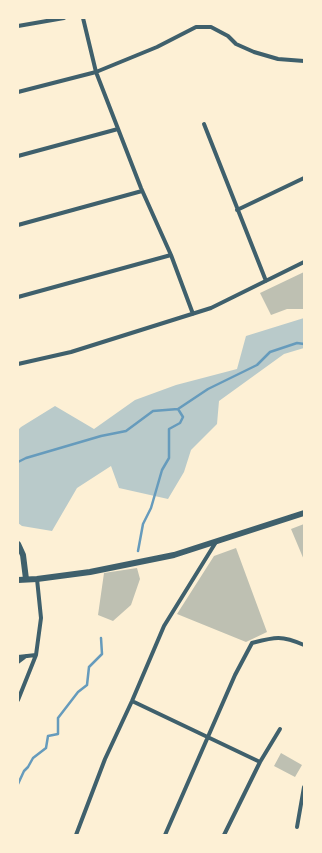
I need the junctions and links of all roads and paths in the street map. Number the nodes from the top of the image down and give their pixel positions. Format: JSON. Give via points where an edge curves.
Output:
{"nodes":[{"id":1,"x":64,"y":18,"type":"edge"},
{"id":2,"x":83,"y":18,"type":"edge"},
{"id":3,"x":18,"y":26,"type":"edge"},
{"id":4,"x":304,"y":61,"type":"edge"},
{"id":5,"x":96,"y":72,"type":"junction"},
{"id":6,"x":18,"y":92,"type":"edge"},
{"id":7,"x":204,"y":124,"type":"dead end"},
{"id":8,"x":118,"y":129,"type":"junction"},
{"id":9,"x":18,"y":156,"type":"edge"},
{"id":10,"x":304,"y":178,"type":"edge"},
{"id":11,"x":142,"y":191,"type":"junction"},
{"id":12,"x":237,"y":210,"type":"junction"},
{"id":13,"x":18,"y":225,"type":"edge"},
{"id":14,"x":171,"y":255,"type":"junction"},
{"id":15,"x":304,"y":262,"type":"edge"},
{"id":16,"x":266,"y":281,"type":"junction"},
{"id":17,"x":18,"y":297,"type":"edge"},
{"id":18,"x":193,"y":314,"type":"junction"},
{"id":19,"x":18,"y":364,"type":"edge"},
{"id":20,"x":304,"y":512,"type":"edge"},
{"id":21,"x":216,"y":541,"type":"junction"},
{"id":22,"x":18,"y":544,"type":"edge"},
{"id":23,"x":26,"y":579,"type":"junction"},
{"id":24,"x":37,"y":579,"type":"junction"},
{"id":25,"x":18,"y":580,"type":"edge"},
{"id":26,"x":304,"y":645,"type":"edge"},
{"id":27,"x":36,"y":655,"type":"junction"},
{"id":28,"x":26,"y":656,"type":"junction"},
{"id":29,"x":18,"y":657,"type":"edge"},
{"id":30,"x":18,"y":662,"type":"edge"},
{"id":31,"x":18,"y":700,"type":"edge"},
{"id":32,"x":132,"y":701,"type":"junction"},
{"id":33,"x":280,"y":729,"type":"dead end"},
{"id":34,"x":209,"y":737,"type":"junction"},
{"id":35,"x":260,"y":762,"type":"junction"},
{"id":36,"x":304,"y":787,"type":"edge"},
{"id":37,"x":297,"y":827,"type":"dead end"},
{"id":38,"x":76,"y":835,"type":"edge"},
{"id":39,"x":165,"y":835,"type":"edge"},
{"id":40,"x":224,"y":835,"type":"edge"}],
"edges":[{"from":1,"to":3,"type":"street"},
{"from":2,"to":5,"type":"street"},
{"from":4,"to":5,"type":"street","via":[[278,59],[254,52],[236,44],[228,36],[211,27],[196,27],[157,47]]},
{"from":5,"to":6,"type":"street"},
{"from":5,"to":8,"type":"street"},
{"from":7,"to":12,"type":"street"},
{"from":8,"to":9,"type":"street"},
{"from":8,"to":11,"type":"street"},
{"from":10,"to":12,"type":"street"},
{"from":11,"to":13,"type":"street"},
{"from":11,"to":14,"type":"street"},
{"from":12,"to":16,"type":"street"},
{"from":14,"to":17,"type":"street"},
{"from":14,"to":18,"type":"street"},
{"from":15,"to":16,"type":"street"},
{"from":16,"to":18,"type":"street"},
{"from":18,"to":19,"type":"street","via":[[71,352]]},
{"from":20,"to":21,"type":"street"},
{"from":21,"to":24,"type":"street","via":[[174,555],[90,572]]},
{"from":21,"to":32,"type":"street","via":[[164,626]]},
{"from":22,"to":23,"type":"street","via":[[23,555]]},
{"from":23,"to":24,"type":"street"},
{"from":23,"to":25,"type":"street"},
{"from":24,"to":27,"type":"street","via":[[41,618]]},
{"from":26,"to":34,"type":"street","via":[[276,637],[252,643],[235,675]]},
{"from":27,"to":28,"type":"street"},
{"from":27,"to":31,"type":"street"},
{"from":28,"to":29,"type":"street"},
{"from":28,"to":30,"type":"street"},
{"from":32,"to":34,"type":"street"},
{"from":32,"to":38,"type":"street","via":[[105,759]]},
{"from":33,"to":35,"type":"street"},
{"from":34,"to":35,"type":"street"},
{"from":34,"to":39,"type":"street"},
{"from":35,"to":40,"type":"street"},
{"from":36,"to":37,"type":"street"}]}
